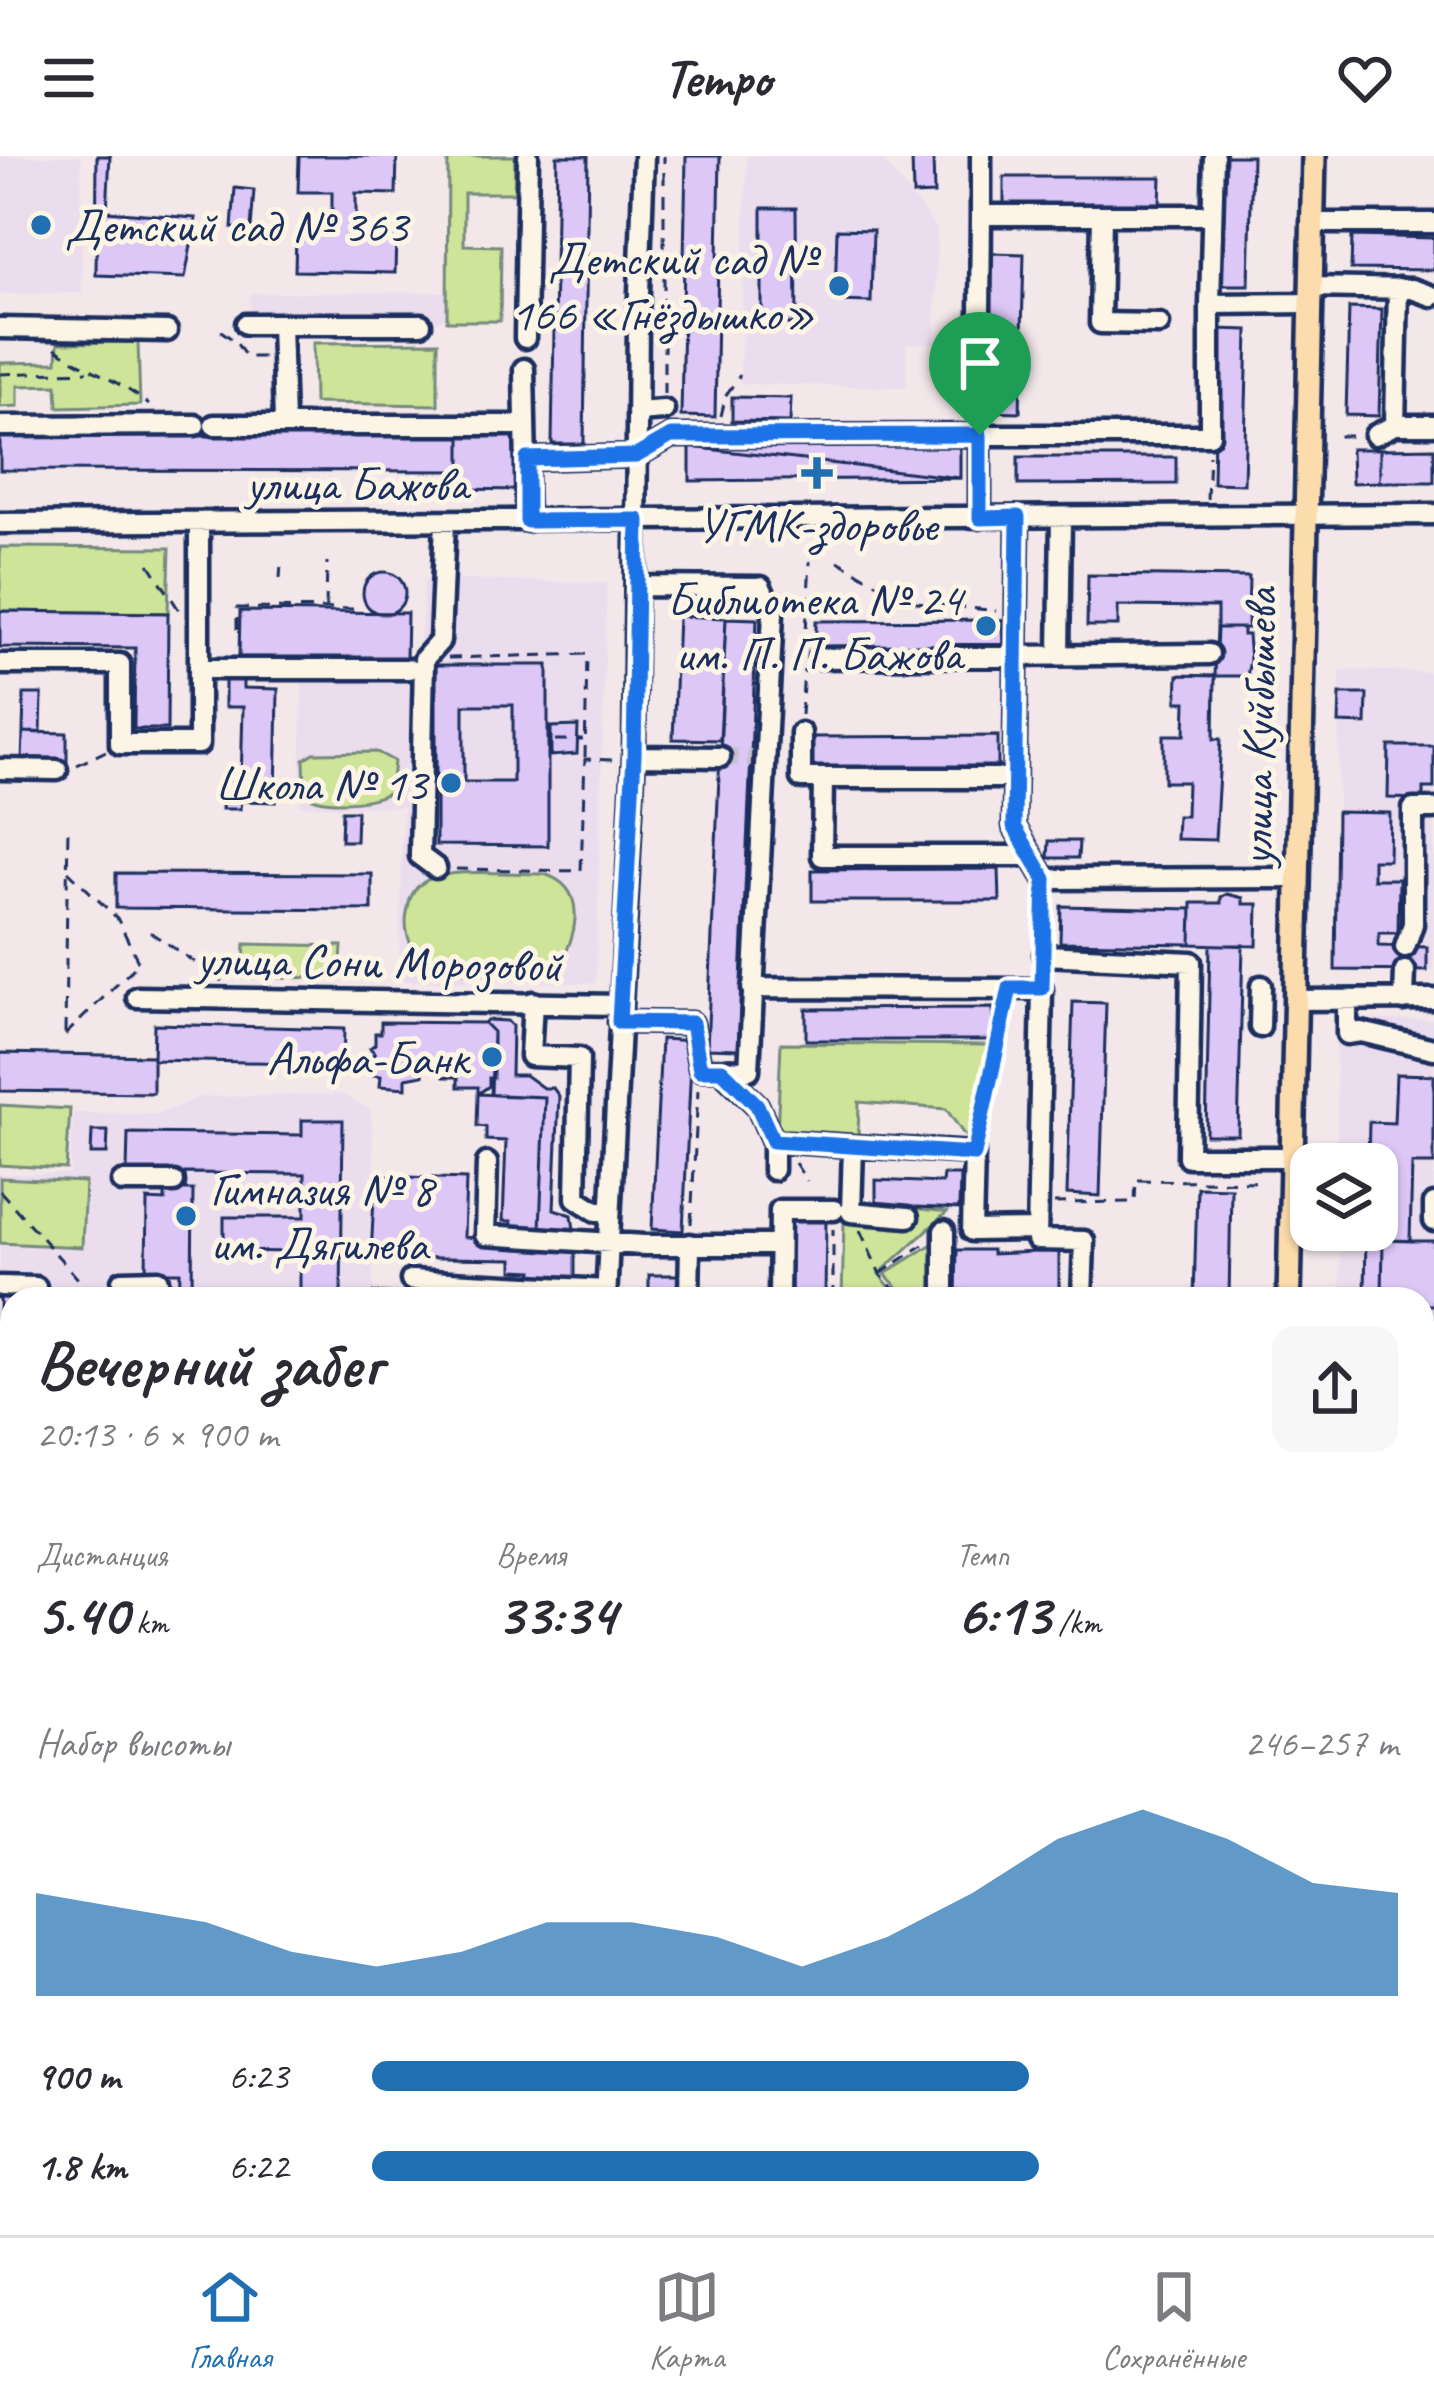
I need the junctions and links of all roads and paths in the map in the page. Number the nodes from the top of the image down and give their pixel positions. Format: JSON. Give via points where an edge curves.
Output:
{"nodes":[{"id":1,"x":528,"y":156,"type":"edge"},
{"id":2,"x":644,"y":156,"type":"edge"},
{"id":3,"x":664,"y":156,"type":"edge"},
{"id":4,"x":981,"y":156,"type":"edge"},
{"id":5,"x":1214,"y":156,"type":"edge"},
{"id":6,"x":1315,"y":156,"type":"edge"},
{"id":7,"x":981,"y":215,"type":"junction"},
{"id":8,"x":1102,"y":215,"type":"junction"},
{"id":9,"x":1212,"y":215,"type":"junction"},
{"id":10,"x":1313,"y":223,"type":"junction"},
{"id":11,"x":1434,"y":223,"type":"edge"},
{"id":12,"x":662,"y":244,"type":"junction"},
{"id":13,"x":641,"y":246,"type":"junction"},
{"id":14,"x":1398,"y":288,"type":"junction"},
{"id":15,"x":1312,"y":295,"type":"junction"},
{"id":16,"x":1432,"y":296,"type":"edge"},
{"id":17,"x":1210,"y":304,"type":"junction"},
{"id":18,"x":638,"y":320,"type":"junction"},
{"id":19,"x":662,"y":321,"type":"junction"},
{"id":20,"x":246,"y":324,"type":"dead end"},
{"id":21,"x":281,"y":324,"type":"junction"},
{"id":22,"x":422,"y":324,"type":"dead end"},
{"id":23,"x":1159,"y":324,"type":"dead end"},
{"id":24,"x":0,"y":328,"type":"edge"},
{"id":25,"x":28,"y":331,"type":"junction"},
{"id":26,"x":167,"y":331,"type":"dead end"},
{"id":27,"x":221,"y":331,"type":"dead end"},
{"id":28,"x":525,"y":338,"type":"dead end"},
{"id":29,"x":280,"y":358,"type":"junction"},
{"id":30,"x":524,"y":369,"type":"dead end"},
{"id":31,"x":89,"y":371,"type":"junction"},
{"id":32,"x":0,"y":374,"type":"edge"},
{"id":33,"x":740,"y":375,"type":"dead end"},
{"id":34,"x":664,"y":410,"type":"joint"},
{"id":35,"x":637,"y":412,"type":"junction"},
{"id":36,"x":979,"y":412,"type":"dead end"},
{"id":37,"x":284,"y":422,"type":"junction"},
{"id":38,"x":164,"y":425,"type":"junction"},
{"id":39,"x":524,"y":425,"type":"junction"},
{"id":40,"x":1395,"y":425,"type":"junction"},
{"id":41,"x":1434,"y":425,"type":"edge"},
{"id":42,"x":0,"y":426,"type":"edge"},
{"id":43,"x":980,"y":435,"type":"junction"},
{"id":44,"x":1210,"y":435,"type":"junction"},
{"id":45,"x":1376,"y":435,"type":"dead end"},
{"id":46,"x":717,"y":436,"type":"junction"},
{"id":47,"x":636,"y":456,"type":"junction"},
{"id":48,"x":527,"y":459,"type":"junction"},
{"id":49,"x":1206,"y":505,"type":"dead end"},
{"id":50,"x":1434,"y":514,"type":"edge"},
{"id":51,"x":1304,"y":515,"type":"junction"},
{"id":52,"x":1018,"y":517,"type":"junction"},
{"id":53,"x":1061,"y":517,"type":"junction"},
{"id":54,"x":980,"y":518,"type":"junction"},
{"id":55,"x":638,"y":520,"type":"junction"},
{"id":56,"x":445,"y":521,"type":"junction"},
{"id":57,"x":527,"y":521,"type":"junction"},
{"id":58,"x":199,"y":522,"type":"junction"},
{"id":59,"x":0,"y":523,"type":"edge"},
{"id":60,"x":838,"y":561,"type":"dead end"},
{"id":61,"x":327,"y":562,"type":"dead end"},
{"id":62,"x":280,"y":563,"type":"dead end"},
{"id":63,"x":148,"y":564,"type":"dead end"},
{"id":64,"x":280,"y":579,"type":"dead end"},
{"id":65,"x":636,"y":586,"type":"junction"},
{"id":66,"x":326,"y":609,"type":"junction"},
{"id":67,"x":358,"y":609,"type":"dead end"},
{"id":68,"x":181,"y":613,"type":"dead end"},
{"id":69,"x":1017,"y":623,"type":"junction"},
{"id":70,"x":237,"y":630,"type":"dead end"},
{"id":71,"x":1209,"y":654,"type":"dead end"},
{"id":72,"x":1059,"y":655,"type":"junction"},
{"id":73,"x":818,"y":658,"type":"dead end"},
{"id":74,"x":1016,"y":658,"type":"junction"},
{"id":75,"x":0,"y":664,"type":"edge"},
{"id":76,"x":417,"y":664,"type":"junction"},
{"id":77,"x":199,"y":669,"type":"junction"},
{"id":78,"x":800,"y":733,"type":"dead end"},
{"id":79,"x":555,"y":740,"type":"dead end"},
{"id":80,"x":586,"y":740,"type":"junction"},
{"id":81,"x":720,"y":757,"type":"tunnel mouth"},
{"id":82,"x":624,"y":758,"type":"junction"},
{"id":83,"x":585,"y":759,"type":"junction"},
{"id":84,"x":0,"y":769,"type":"edge"},
{"id":85,"x":57,"y":770,"type":"dead end"},
{"id":86,"x":823,"y":778,"type":"junction"},
{"id":87,"x":1015,"y":778,"type":"junction"},
{"id":88,"x":1434,"y":809,"type":"edge"},
{"id":89,"x":68,"y":824,"type":"dead end"},
{"id":90,"x":1031,"y":856,"type":"junction"},
{"id":91,"x":436,"y":868,"type":"joint"},
{"id":92,"x":68,"y":871,"type":"junction"},
{"id":93,"x":1297,"y":878,"type":"junction"},
{"id":94,"x":1045,"y":879,"type":"junction"},
{"id":95,"x":150,"y":932,"type":"dead end"},
{"id":96,"x":1405,"y":946,"type":"dead end"},
{"id":97,"x":1044,"y":956,"type":"joint"},
{"id":98,"x":1405,"y":971,"type":"dead end"},
{"id":99,"x":752,"y":988,"type":"junction"},
{"id":100,"x":1010,"y":988,"type":"junction"},
{"id":101,"x":137,"y":997,"type":"dead end"},
{"id":102,"x":248,"y":998,"type":"junction"},
{"id":103,"x":1434,"y":999,"type":"edge"},
{"id":104,"x":1347,"y":1000,"type":"junction"},
{"id":105,"x":1404,"y":1000,"type":"junction"},
{"id":106,"x":533,"y":1002,"type":"junction"},
{"id":107,"x":1295,"y":1003,"type":"junction"},
{"id":108,"x":619,"y":1013,"type":"junction"},
{"id":109,"x":1260,"y":1027,"type":"dead end"},
{"id":110,"x":1434,"y":1049,"type":"edge"},
{"id":111,"x":700,"y":1070,"type":"junction"},
{"id":112,"x":722,"y":1070,"type":"junction"},
{"id":113,"x":773,"y":1141,"type":"junction"},
{"id":114,"x":1290,"y":1143,"type":"edge"},
{"id":115,"x":853,"y":1146,"type":"junction"},
{"id":116,"x":974,"y":1154,"type":"junction"},
{"id":117,"x":1290,"y":1157,"type":"joint"},
{"id":118,"x":487,"y":1163,"type":"dead end"},
{"id":119,"x":799,"y":1167,"type":"dead end"},
{"id":120,"x":773,"y":1170,"type":"dead end"},
{"id":121,"x":807,"y":1181,"type":"dead end"},
{"id":122,"x":122,"y":1182,"type":"dead end"},
{"id":123,"x":174,"y":1182,"type":"dead end"},
{"id":124,"x":1264,"y":1182,"type":"dead end"},
{"id":125,"x":0,"y":1191,"type":"edge"},
{"id":126,"x":1038,"y":1204,"type":"junction"},
{"id":127,"x":1434,"y":1204,"type":"edge"},
{"id":128,"x":610,"y":1211,"type":"junction"},
{"id":129,"x":843,"y":1211,"type":"junction"},
{"id":130,"x":908,"y":1217,"type":"dead end"},
{"id":131,"x":1434,"y":1221,"type":"edge"},
{"id":132,"x":1037,"y":1230,"type":"junction"},
{"id":133,"x":944,"y":1231,"type":"joint"},
{"id":134,"x":608,"y":1242,"type":"junction"},
{"id":135,"x":690,"y":1244,"type":"junction"},
{"id":136,"x":779,"y":1245,"type":"junction"},
{"id":137,"x":880,"y":1274,"type":"junction"},
{"id":138,"x":158,"y":1280,"type":"dead end"},
{"id":139,"x":411,"y":1280,"type":"dead end"},
{"id":140,"x":122,"y":1281,"type":"dead end"},
{"id":141,"x":0,"y":1286,"type":"edge"},
{"id":142,"x":37,"y":1287,"type":"edge"},
{"id":143,"x":85,"y":1287,"type":"edge"},
{"id":144,"x":552,"y":1287,"type":"edge"},
{"id":145,"x":606,"y":1287,"type":"edge"},
{"id":146,"x":689,"y":1287,"type":"edge"},
{"id":147,"x":778,"y":1287,"type":"edge"},
{"id":148,"x":834,"y":1287,"type":"edge"},
{"id":149,"x":892,"y":1287,"type":"edge"},
{"id":150,"x":944,"y":1287,"type":"edge"},
{"id":151,"x":1082,"y":1287,"type":"edge"},
{"id":152,"x":1289,"y":1287,"type":"edge"}],
"edges":[{"from":1,"to":28,"type":"street"},
{"from":2,"to":13,"type":"street"},
{"from":3,"to":12,"type":"path"},
{"from":4,"to":7,"type":"street"},
{"from":5,"to":9,"type":"street"},
{"from":6,"to":10,"type":"main road","name":"улица Куйбышева"},
{"from":7,"to":8,"type":"street"},
{"from":7,"to":36,"type":"street"},
{"from":8,"to":9,"type":"street"},
{"from":8,"to":23,"type":"street","via":[[1100,323]]},
{"from":9,"to":17,"type":"street"},
{"from":10,"to":11,"type":"street"},
{"from":10,"to":15,"type":"main road","name":"улица Куйбышева"},
{"from":12,"to":13,"type":"street"},
{"from":12,"to":19,"type":"path"},
{"from":13,"to":18,"type":"street"},
{"from":14,"to":15,"type":"street"},
{"from":14,"to":16,"type":"street"},
{"from":14,"to":40,"type":"street"},
{"from":15,"to":17,"type":"street"},
{"from":15,"to":51,"type":"main road","name":"улица Куйбышева"},
{"from":17,"to":44,"type":"street"},
{"from":18,"to":19,"type":"street"},
{"from":18,"to":35,"type":"street"},
{"from":19,"to":34,"type":"path"},
{"from":20,"to":21,"type":"street"},
{"from":21,"to":22,"type":"street"},
{"from":21,"to":29,"type":"street"},
{"from":24,"to":25,"type":"street"},
{"from":25,"to":26,"type":"street"},
{"from":25,"to":31,"type":"path"},
{"from":27,"to":29,"type":"path","via":[[246,357]]},
{"from":29,"to":37,"type":"street"},
{"from":30,"to":39,"type":"street"},
{"from":31,"to":32,"type":"path"},
{"from":31,"to":38,"type":"path","via":[[130,389]]},
{"from":33,"to":46,"type":"path","via":[[726,395]]},
{"from":34,"to":35,"type":"street"},
{"from":35,"to":47,"type":"street"},
{"from":37,"to":38,"type":"street"},
{"from":37,"to":39,"type":"street"},
{"from":38,"to":42,"type":"street"},
{"from":39,"to":48,"type":"street"},
{"from":40,"to":41,"type":"street"},
{"from":40,"to":45,"type":"street"},
{"from":43,"to":44,"type":"street"},
{"from":43,"to":46,"type":"street"},
{"from":43,"to":54,"type":"street"},
{"from":44,"to":49,"type":"path"},
{"from":46,"to":47,"type":"street","via":[[671,436]]},
{"from":47,"to":48,"type":"street"},
{"from":47,"to":55,"type":"street"},
{"from":48,"to":57,"type":"street"},
{"from":50,"to":51,"type":"street","name":"улица Бажова"},
{"from":51,"to":53,"type":"street","name":"улица Бажова"},
{"from":51,"to":93,"type":"main road","name":"улица Куйбышева"},
{"from":52,"to":53,"type":"street","name":"улица Бажова"},
{"from":52,"to":54,"type":"street","name":"улица Бажова"},
{"from":52,"to":69,"type":"street"},
{"from":53,"to":72,"type":"street"},
{"from":54,"to":55,"type":"street","name":"улица Бажова"},
{"from":55,"to":57,"type":"street","name":"улица Бажова"},
{"from":55,"to":65,"type":"street"},
{"from":56,"to":57,"type":"street","name":"улица Бажова"},
{"from":56,"to":58,"type":"street","name":"улица Бажова"},
{"from":56,"to":76,"type":"street","via":[[440,641]]},
{"from":58,"to":59,"type":"street","name":"улица Бажова"},
{"from":58,"to":77,"type":"street"},
{"from":60,"to":69,"type":"path","via":[[908,601],[1005,612]]},
{"from":61,"to":66,"type":"path"},
{"from":62,"to":64,"type":"path"},
{"from":63,"to":68,"type":"path"},
{"from":65,"to":82,"type":"street"},
{"from":65,"to":99,"type":"street","via":[[761,587],[773,614]]},
{"from":66,"to":67,"type":"path"},
{"from":66,"to":70,"type":"path","via":[[237,608]]},
{"from":69,"to":74,"type":"street"},
{"from":71,"to":72,"type":"street"},
{"from":72,"to":74,"type":"street"},
{"from":73,"to":74,"type":"street"},
{"from":74,"to":87,"type":"street"},
{"from":75,"to":77,"type":"street","via":[[120,664],[120,744],[199,744]]},
{"from":76,"to":77,"type":"street"},
{"from":76,"to":80,"type":"path","via":[[587,654]]},
{"from":76,"to":91,"type":"street","via":[[420,856]]},
{"from":78,"to":86,"type":"street","via":[[801,778]]},
{"from":79,"to":80,"type":"path"},
{"from":80,"to":83,"type":"path"},
{"from":81,"to":82,"type":"street"},
{"from":82,"to":83,"type":"path"},
{"from":82,"to":108,"type":"street"},
{"from":83,"to":91,"type":"path","via":[[581,871]]},
{"from":84,"to":85,"type":"street"},
{"from":86,"to":87,"type":"street"},
{"from":86,"to":90,"type":"street","via":[[822,856]]},
{"from":87,"to":90,"type":"street","via":[[1014,826]]},
{"from":88,"to":96,"type":"street","via":[[1413,809],[1413,924]]},
{"from":89,"to":92,"type":"path"},
{"from":90,"to":94,"type":"street"},
{"from":92,"to":92,"type":"path","via":[[117,918],[139,963],[65,1035]]},
{"from":93,"to":94,"type":"street"},
{"from":93,"to":107,"type":"main road","name":"улица Куйбышева"},
{"from":94,"to":97,"type":"path"},
{"from":95,"to":102,"type":"path"},
{"from":97,"to":117,"type":"street","via":[[1191,962],[1189,1157]]},
{"from":98,"to":105,"type":"street"},
{"from":99,"to":100,"type":"street"},
{"from":99,"to":112,"type":"street","via":[[749,1070]]},
{"from":100,"to":116,"type":"path"},
{"from":100,"to":126,"type":"street","via":[[1042,988]]},
{"from":101,"to":102,"type":"street","name":"улица Сони Морозовой"},
{"from":102,"to":106,"type":"street","name":"улица Сони Морозовой"},
{"from":103,"to":105,"type":"street"},
{"from":104,"to":105,"type":"street"},
{"from":104,"to":107,"type":"street"},
{"from":104,"to":110,"type":"street","via":[[1347,1034]]},
{"from":106,"to":108,"type":"street","name":"улица Сони Морозовой"},
{"from":106,"to":128,"type":"street","via":[[530,1057],[579,1058],[576,1198]]},
{"from":107,"to":109,"type":"street","via":[[1261,996]]},
{"from":107,"to":114,"type":"main road","name":"улица Куйбышева"},
{"from":108,"to":111,"type":"street","name":"улица Сони Морозовой","via":[[692,1023]]},
{"from":108,"to":128,"type":"street"},
{"from":111,"to":112,"type":"street"},
{"from":111,"to":135,"type":"path"},
{"from":112,"to":113,"type":"street","via":[[757,1105]]},
{"from":113,"to":115,"type":"street"},
{"from":113,"to":120,"type":"street"},
{"from":115,"to":116,"type":"street"},
{"from":115,"to":129,"type":"street"},
{"from":116,"to":132,"type":"street","via":[[972,1231]]},
{"from":117,"to":152,"type":"main road","name":"улица Куйбышева"},
{"from":118,"to":134,"type":"street","via":[[484,1234]]},
{"from":119,"to":121,"type":"path"},
{"from":122,"to":123,"type":"street"},
{"from":124,"to":126,"type":"path","via":[[1136,1180],[1135,1202]]},
{"from":125,"to":143,"type":"path"},
{"from":126,"to":132,"type":"street"},
{"from":127,"to":131,"type":"street"},
{"from":128,"to":134,"type":"street"},
{"from":129,"to":130,"type":"street"},
{"from":129,"to":136,"type":"street","via":[[780,1210]]},
{"from":129,"to":137,"type":"path"},
{"from":129,"to":148,"type":"path"},
{"from":132,"to":151,"type":"street","via":[[1037,1240],[1084,1241]]},
{"from":133,"to":137,"type":"path"},
{"from":133,"to":150,"type":"street"},
{"from":134,"to":135,"type":"street"},
{"from":134,"to":145,"type":"street"},
{"from":135,"to":136,"type":"street"},
{"from":135,"to":146,"type":"street"},
{"from":136,"to":147,"type":"street"},
{"from":137,"to":149,"type":"path"},
{"from":138,"to":140,"type":"street"},
{"from":139,"to":144,"type":"street"},
{"from":141,"to":142,"type":"street"}]}
